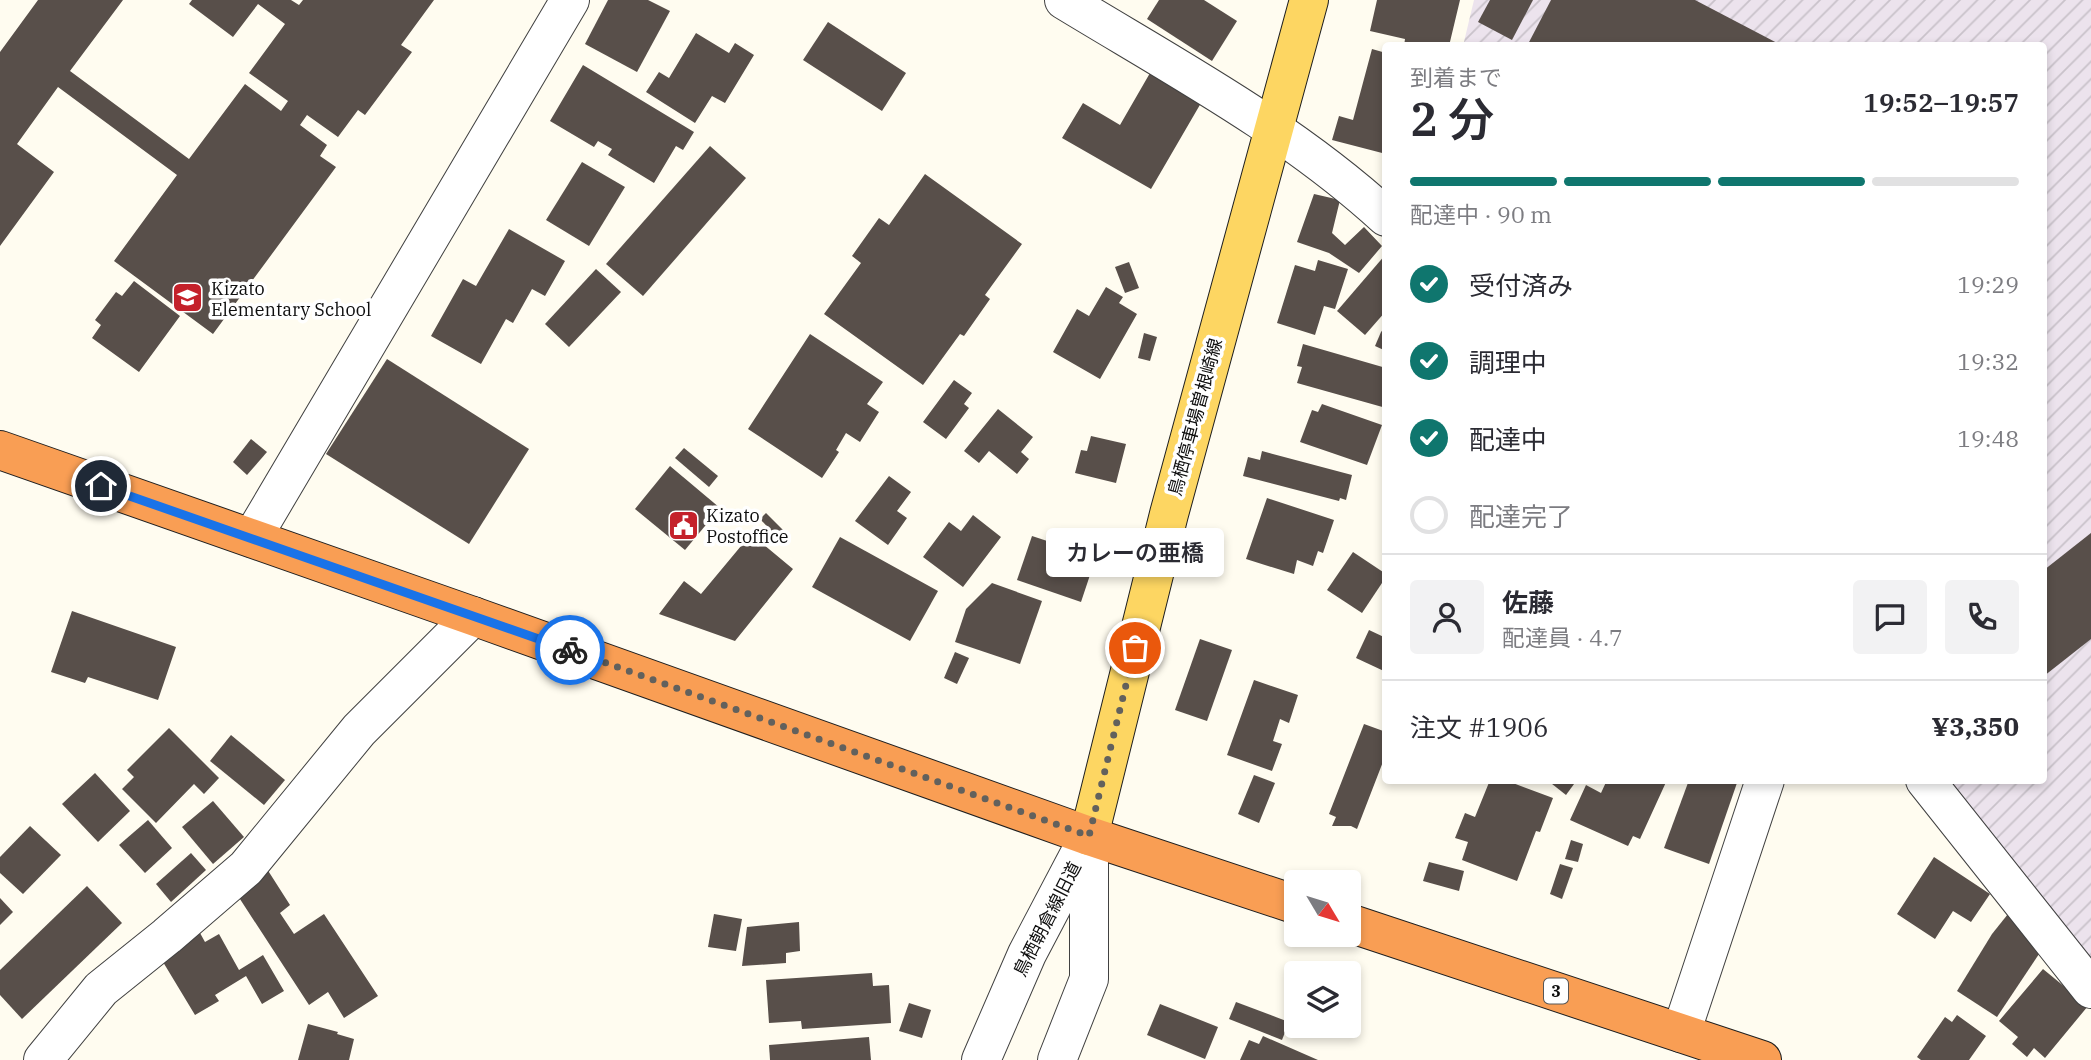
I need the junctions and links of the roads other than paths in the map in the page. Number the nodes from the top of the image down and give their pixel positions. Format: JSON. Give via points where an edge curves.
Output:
{"nodes":[{"id":1,"x":570,"y":0,"type":"edge"},
{"id":2,"x":1064,"y":0,"type":"edge"},
{"id":3,"x":1309,"y":0,"type":"edge"},
{"id":4,"x":1275,"y":129,"type":"junction"},
{"id":5,"x":1382,"y":213,"type":"edge"},
{"id":6,"x":0,"y":450,"type":"edge"},
{"id":7,"x":252,"y":538,"type":"junction"},
{"id":8,"x":473,"y":615,"type":"junction"},
{"id":9,"x":1764,"y":784,"type":"edge"},
{"id":10,"x":1928,"y":784,"type":"edge"},
{"id":11,"x":1089,"y":836,"type":"junction"},
{"id":12,"x":1284,"y":901,"type":"edge"},
{"id":13,"x":1362,"y":927,"type":"edge"},
{"id":14,"x":2091,"y":989,"type":"edge"},
{"id":15,"x":1681,"y":1033,"type":"junction"},
{"id":16,"x":43,"y":1060,"type":"edge"},
{"id":17,"x":981,"y":1060,"type":"edge"},
{"id":18,"x":1057,"y":1060,"type":"edge"},
{"id":19,"x":1762,"y":1060,"type":"edge"}],
"edges":[{"from":1,"to":7,"type":"street"},
{"from":2,"to":4,"type":"street"},
{"from":3,"to":4,"type":"main road","name":"鳥栖停車場曽根崎線"},
{"from":4,"to":5,"type":"street"},
{"from":4,"to":11,"type":"main road","name":"鳥栖停車場曽根崎線","via":[[1169,514]]},
{"from":6,"to":7,"type":"highway"},
{"from":7,"to":8,"type":"highway"},
{"from":8,"to":11,"type":"highway"},
{"from":8,"to":16,"type":"street","via":[[359,730],[246,868],[101,989]]},
{"from":9,"to":15,"type":"street"},
{"from":10,"to":14,"type":"street"},
{"from":11,"to":12,"type":"highway"},
{"from":11,"to":17,"type":"street","name":"鳥栖朝倉線旧道","via":[[1027,954]]},
{"from":11,"to":18,"type":"street","name":"鳥栖朝倉線旧道","via":[[1089,979]]},
{"from":13,"to":15,"type":"highway","number":"3"},
{"from":15,"to":19,"type":"highway","number":"3"}]}
